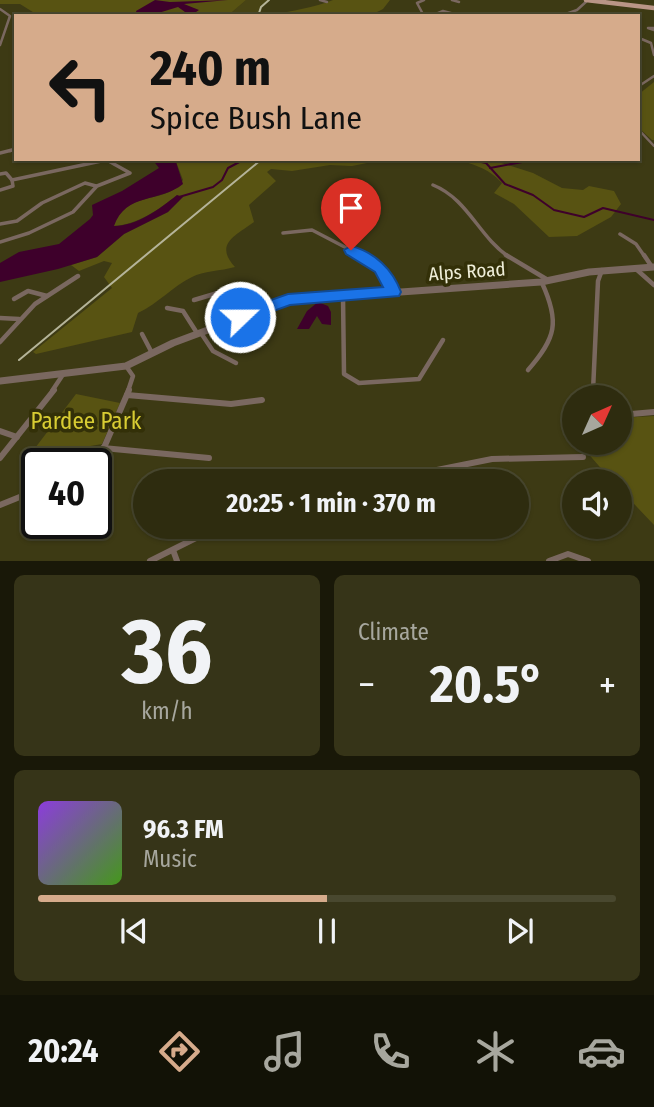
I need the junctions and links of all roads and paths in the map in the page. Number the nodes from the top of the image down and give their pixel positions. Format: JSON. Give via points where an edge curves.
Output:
{"nodes":[{"id":1,"x":320,"y":0,"type":"edge"},
{"id":2,"x":424,"y":0,"type":"edge"},
{"id":3,"x":452,"y":0,"type":"edge"},
{"id":4,"x":589,"y":0,"type":"edge"},
{"id":5,"x":327,"y":2,"type":"dead end"},
{"id":6,"x":459,"y":2,"type":"dead end"},
{"id":7,"x":654,"y":8,"type":"edge"},
{"id":8,"x":0,"y":11,"type":"edge"},
{"id":9,"x":468,"y":12,"type":"dead end"},
{"id":10,"x":423,"y":14,"type":"edge"},
{"id":11,"x":436,"y":14,"type":"edge"},
{"id":12,"x":456,"y":14,"type":"edge"},
{"id":13,"x":463,"y":14,"type":"edge"},
{"id":14,"x":566,"y":14,"type":"edge"},
{"id":15,"x":2,"y":29,"type":"edge"},
{"id":16,"x":640,"y":38,"type":"edge"},
{"id":17,"x":0,"y":45,"type":"edge"},
{"id":18,"x":654,"y":55,"type":"edge"},
{"id":19,"x":640,"y":131,"type":"edge"},
{"id":20,"x":653,"y":143,"type":"edge"},
{"id":21,"x":97,"y":161,"type":"edge"},
{"id":22,"x":109,"y":161,"type":"edge"},
{"id":23,"x":0,"y":174,"type":"edge"},
{"id":24,"x":12,"y":180,"type":"junction"},
{"id":25,"x":433,"y":184,"type":"dead end"},
{"id":26,"x":96,"y":186,"type":"junction"},
{"id":27,"x":0,"y":190,"type":"edge"},
{"id":28,"x":0,"y":224,"type":"edge"},
{"id":29,"x":283,"y":233,"type":"dead end"},
{"id":30,"x":620,"y":234,"type":"dead end"},
{"id":31,"x":0,"y":242,"type":"edge"},
{"id":32,"x":653,"y":267,"type":"edge"},
{"id":33,"x":636,"y":268,"type":"junction"},
{"id":34,"x":602,"y":270,"type":"junction"},
{"id":35,"x":78,"y":276,"type":"dead end"},
{"id":36,"x":545,"y":281,"type":"junction"},
{"id":37,"x":654,"y":285,"type":"edge"},
{"id":38,"x":393,"y":292,"type":"junction"},
{"id":39,"x":343,"y":295,"type":"junction"},
{"id":40,"x":47,"y":296,"type":"junction"},
{"id":41,"x":14,"y":299,"type":"dead end"},
{"id":42,"x":194,"y":300,"type":"dead end"},
{"id":43,"x":167,"y":308,"type":"dead end"},
{"id":44,"x":240,"y":317,"type":"junction"},
{"id":45,"x":0,"y":318,"type":"edge"},
{"id":46,"x":20,"y":320,"type":"junction"},
{"id":47,"x":198,"y":333,"type":"junction"},
{"id":48,"x":142,"y":334,"type":"dead end"},
{"id":49,"x":443,"y":340,"type":"dead end"},
{"id":50,"x":0,"y":342,"type":"edge"},
{"id":51,"x":152,"y":353,"type":"junction"},
{"id":52,"x":236,"y":363,"type":"dead end"},
{"id":53,"x":126,"y":366,"type":"junction"},
{"id":54,"x":528,"y":370,"type":"dead end"},
{"id":55,"x":64,"y":373,"type":"junction"},
{"id":56,"x":0,"y":381,"type":"edge"},
{"id":57,"x":594,"y":385,"type":"edge"},
{"id":58,"x":127,"y":395,"type":"junction"},
{"id":59,"x":262,"y":400,"type":"dead end"},
{"id":60,"x":654,"y":412,"type":"edge"},
{"id":61,"x":632,"y":414,"type":"edge"},
{"id":62,"x":0,"y":431,"type":"edge"},
{"id":63,"x":18,"y":437,"type":"junction"},
{"id":64,"x":103,"y":448,"type":"edge"},
{"id":65,"x":112,"y":449,"type":"edge"},
{"id":66,"x":583,"y":457,"type":"dead end"},
{"id":67,"x":0,"y":458,"type":"edge"},
{"id":68,"x":209,"y":458,"type":"dead end"},
{"id":69,"x":442,"y":469,"type":"edge"},
{"id":70,"x":21,"y":496,"type":"edge"},
{"id":71,"x":0,"y":505,"type":"edge"},
{"id":72,"x":195,"y":539,"type":"edge"},
{"id":73,"x":173,"y":550,"type":"junction"},
{"id":74,"x":150,"y":561,"type":"edge"},
{"id":75,"x":177,"y":561,"type":"edge"},
{"id":76,"x":549,"y":561,"type":"edge"},
{"id":77,"x":588,"y":561,"type":"edge"}],
"edges":[{"from":1,"to":5,"type":"street"},
{"from":2,"to":10,"type":"street","via":[[417,4]]},
{"from":3,"to":6,"type":"street"},
{"from":4,"to":7,"type":"main road"},
{"from":4,"to":14,"type":"street"},
{"from":8,"to":15,"type":"street","via":[[10,16]]},
{"from":9,"to":13,"type":"street"},
{"from":11,"to":12,"type":"street"},
{"from":15,"to":17,"type":"street"},
{"from":16,"to":18,"type":"street","via":[[651,43]]},
{"from":19,"to":20,"type":"street"},
{"from":21,"to":24,"type":"street"},
{"from":22,"to":26,"type":"street","via":[[130,173]]},
{"from":23,"to":24,"type":"street","via":[[6,173]]},
{"from":24,"to":27,"type":"street","via":[[13,186]]},
{"from":25,"to":36,"type":"street","via":[[449,191],[501,251],[529,265]]},
{"from":26,"to":28,"type":"street","via":[[85,183],[42,203],[17,221]]},
{"from":26,"to":31,"type":"street","via":[[73,212]]},
{"from":29,"to":38,"type":"street","via":[[315,230],[332,238],[380,268]]},
{"from":30,"to":32,"type":"street","via":[[636,244]]},
{"from":32,"to":33,"type":"street","name":"Alps Road"},
{"from":33,"to":34,"type":"street","name":"Alps Road"},
{"from":33,"to":37,"type":"street"},
{"from":34,"to":36,"type":"street","name":"Alps Road"},
{"from":34,"to":57,"type":"street"},
{"from":35,"to":40,"type":"street"},
{"from":36,"to":38,"type":"street","name":"Alps Road"},
{"from":36,"to":54,"type":"street","via":[[554,319],[550,346]]},
{"from":38,"to":39,"type":"street","name":"Alps Road"},
{"from":39,"to":44,"type":"street","name":"Alps Road","via":[[288,300]]},
{"from":39,"to":49,"type":"street","via":[[344,374],[359,383],[419,379]]},
{"from":40,"to":41,"type":"street","via":[[28,291]]},
{"from":40,"to":46,"type":"street"},
{"from":42,"to":44,"type":"street","via":[[221,292]]},
{"from":43,"to":47,"type":"street","via":[[183,311]]},
{"from":44,"to":47,"type":"street","name":"Alps Road"},
{"from":45,"to":46,"type":"street"},
{"from":46,"to":50,"type":"street"},
{"from":47,"to":51,"type":"street","name":"Alps Road"},
{"from":47,"to":52,"type":"street","via":[[213,351]]},
{"from":48,"to":51,"type":"street"},
{"from":51,"to":53,"type":"street","name":"Alps Road"},
{"from":53,"to":55,"type":"street"},
{"from":53,"to":58,"type":"street","via":[[133,379]]},
{"from":55,"to":56,"type":"street"},
{"from":55,"to":63,"type":"street"},
{"from":58,"to":59,"type":"street","via":[[231,404]]},
{"from":58,"to":64,"type":"street"},
{"from":60,"to":61,"type":"street"},
{"from":62,"to":63,"type":"street"},
{"from":63,"to":67,"type":"street"},
{"from":65,"to":68,"type":"street"},
{"from":66,"to":69,"type":"street","via":[[492,459]]},
{"from":70,"to":71,"type":"street"},
{"from":72,"to":73,"type":"street"},
{"from":73,"to":74,"type":"street"},
{"from":73,"to":75,"type":"street"},
{"from":76,"to":77,"type":"street","via":[[568,552]]}]}
